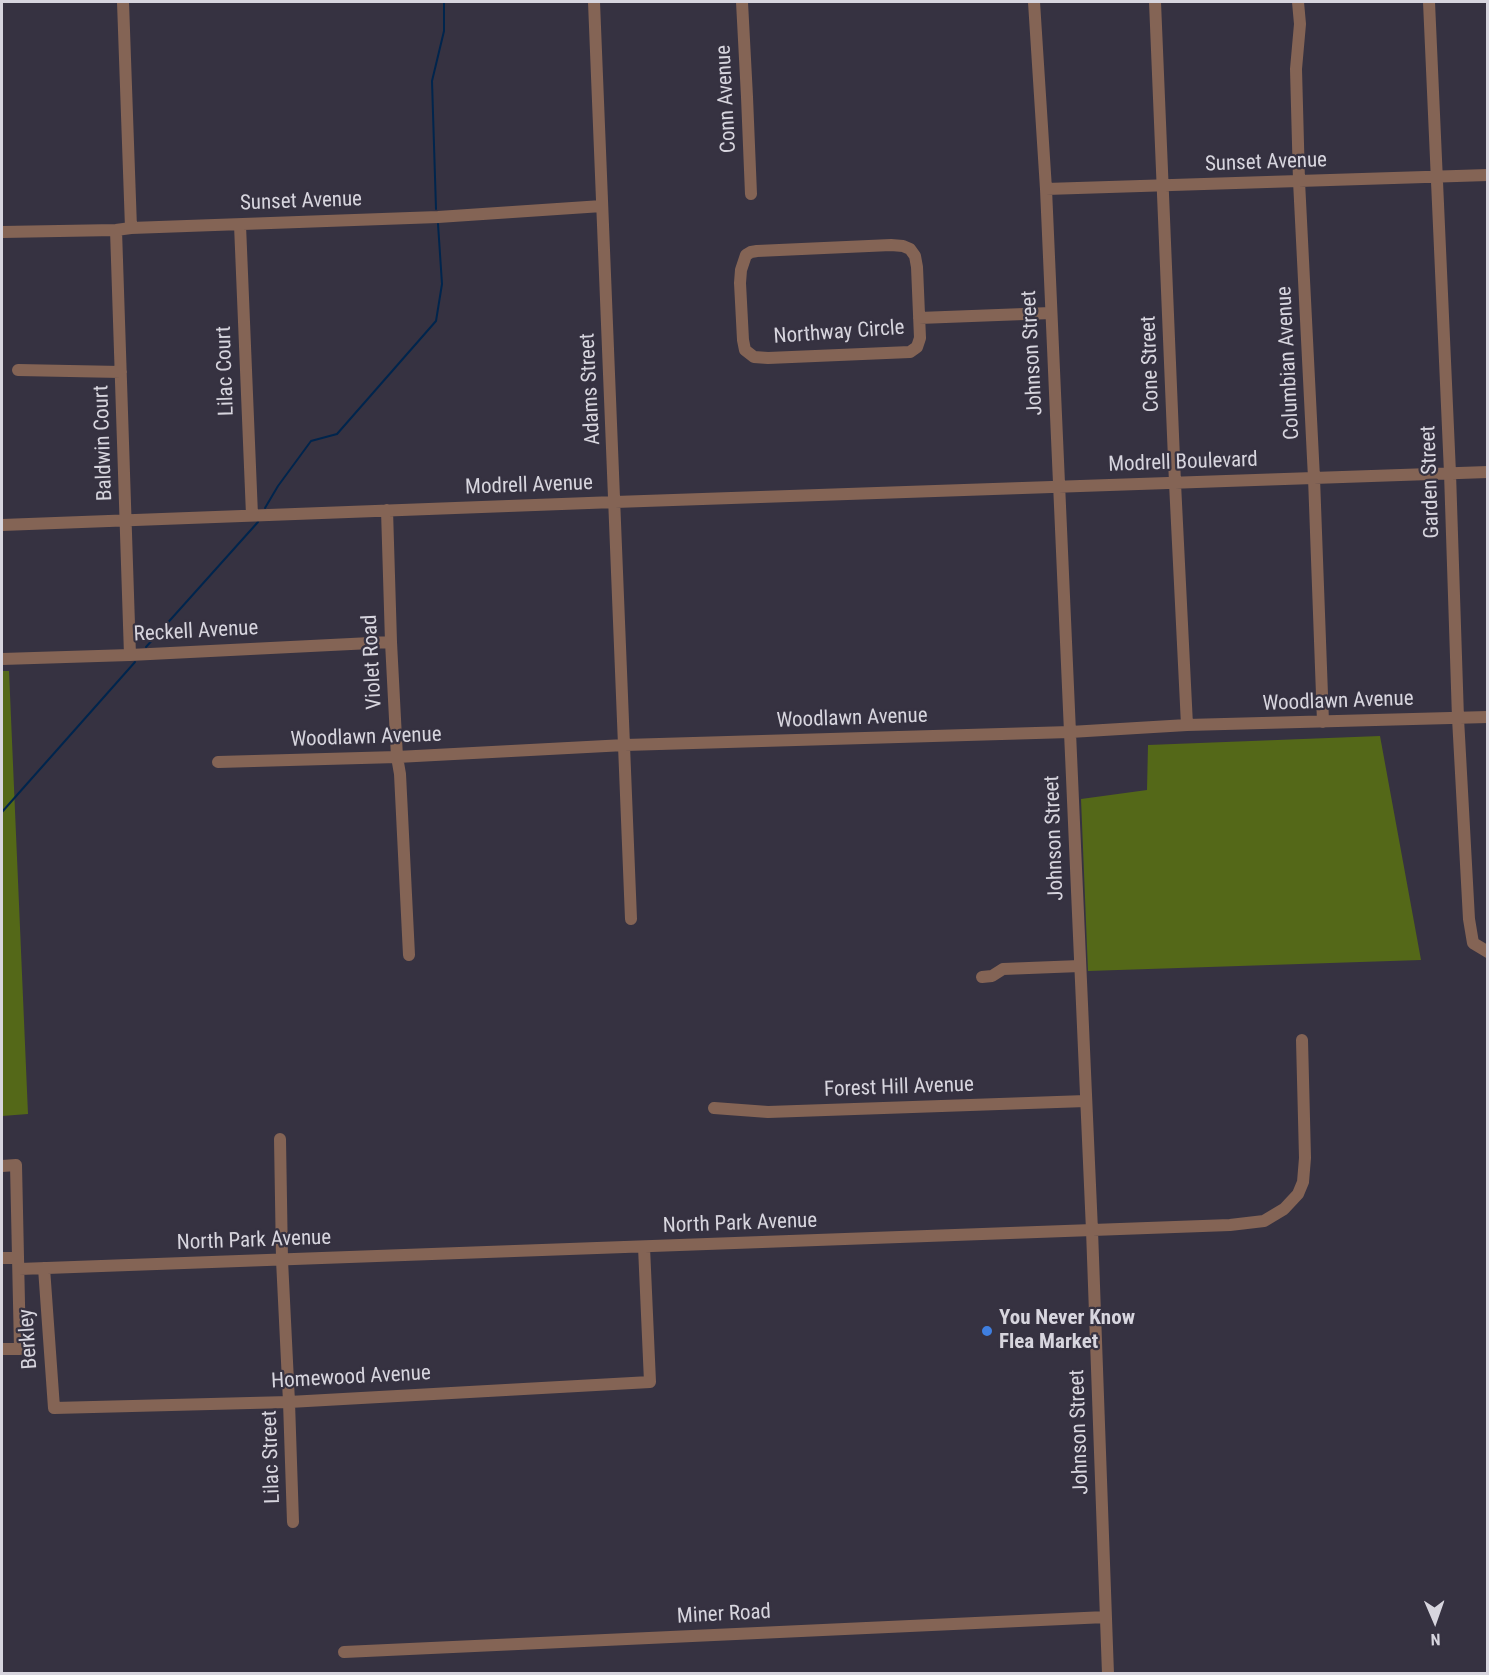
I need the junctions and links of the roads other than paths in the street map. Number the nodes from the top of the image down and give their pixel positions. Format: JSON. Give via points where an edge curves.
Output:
{"nodes":[{"id":1,"x":123,"y":2,"type":"edge"},
{"id":2,"x":594,"y":2,"type":"edge"},
{"id":3,"x":742,"y":2,"type":"edge"},
{"id":4,"x":1034,"y":2,"type":"edge"},
{"id":5,"x":1155,"y":2,"type":"edge"},
{"id":6,"x":1298,"y":2,"type":"edge"},
{"id":7,"x":1429,"y":2,"type":"edge"},
{"id":8,"x":1488,"y":175,"type":"edge"},
{"id":9,"x":1437,"y":177,"type":"junction"},
{"id":10,"x":1299,"y":181,"type":"junction"},
{"id":11,"x":1163,"y":185,"type":"junction"},
{"id":12,"x":1046,"y":189,"type":"junction"},
{"id":13,"x":751,"y":194,"type":"dead end"},
{"id":14,"x":602,"y":206,"type":"junction"},
{"id":15,"x":240,"y":225,"type":"junction"},
{"id":16,"x":131,"y":228,"type":"junction"},
{"id":17,"x":116,"y":230,"type":"junction"},
{"id":18,"x":2,"y":232,"type":"edge"},
{"id":19,"x":1051,"y":313,"type":"junction"},
{"id":20,"x":919,"y":318,"type":"junction"},
{"id":21,"x":18,"y":370,"type":"dead end"},
{"id":22,"x":121,"y":372,"type":"junction"},
{"id":23,"x":1488,"y":472,"type":"edge"},
{"id":24,"x":1450,"y":473,"type":"junction"},
{"id":25,"x":1314,"y":478,"type":"junction"},
{"id":26,"x":1175,"y":483,"type":"junction"},
{"id":27,"x":1059,"y":486,"type":"junction"},
{"id":28,"x":615,"y":502,"type":"junction"},
{"id":29,"x":387,"y":510,"type":"junction"},
{"id":30,"x":252,"y":515,"type":"junction"},
{"id":31,"x":126,"y":521,"type":"junction"},
{"id":32,"x":2,"y":525,"type":"edge"},
{"id":33,"x":391,"y":642,"type":"junction"},
{"id":34,"x":130,"y":655,"type":"junction"},
{"id":35,"x":2,"y":659,"type":"edge"},
{"id":36,"x":1488,"y":717,"type":"edge"},
{"id":37,"x":1458,"y":718,"type":"junction"},
{"id":38,"x":1323,"y":722,"type":"junction"},
{"id":39,"x":1188,"y":725,"type":"junction"},
{"id":40,"x":1070,"y":732,"type":"junction"},
{"id":41,"x":625,"y":745,"type":"junction"},
{"id":42,"x":397,"y":757,"type":"junction"},
{"id":43,"x":218,"y":762,"type":"dead end"},
{"id":44,"x":631,"y":919,"type":"dead end"},
{"id":45,"x":1488,"y":952,"type":"edge"},
{"id":46,"x":409,"y":955,"type":"dead end"},
{"id":47,"x":1080,"y":966,"type":"junction"},
{"id":48,"x":982,"y":977,"type":"dead end"},
{"id":49,"x":1302,"y":1040,"type":"dead end"},
{"id":50,"x":1086,"y":1101,"type":"junction"},
{"id":51,"x":714,"y":1108,"type":"dead end"},
{"id":52,"x":280,"y":1139,"type":"dead end"},
{"id":53,"x":2,"y":1166,"type":"edge"},
{"id":54,"x":1092,"y":1230,"type":"junction"},
{"id":55,"x":644,"y":1247,"type":"junction"},
{"id":56,"x":2,"y":1258,"type":"edge"},
{"id":57,"x":282,"y":1260,"type":"junction"},
{"id":58,"x":18,"y":1263,"type":"junction"},
{"id":59,"x":44,"y":1268,"type":"junction"},
{"id":60,"x":2,"y":1349,"type":"edge"},
{"id":61,"x":289,"y":1402,"type":"junction"},
{"id":62,"x":54,"y":1408,"type":"joint"},
{"id":63,"x":293,"y":1522,"type":"dead end"},
{"id":64,"x":1106,"y":1617,"type":"junction"},
{"id":65,"x":344,"y":1652,"type":"dead end"},
{"id":66,"x":1108,"y":1674,"type":"edge"}],
"edges":[{"from":1,"to":16,"type":"street"},
{"from":2,"to":14,"type":"street","name":"Adams Street"},
{"from":3,"to":13,"type":"street","name":"Conn Avenue"},
{"from":4,"to":12,"type":"street","name":"Johnson Street"},
{"from":5,"to":11,"type":"street","name":"Cone Street"},
{"from":6,"to":10,"type":"street","name":"Columbian Avenue"},
{"from":7,"to":9,"type":"street","name":"Garden Street"},
{"from":8,"to":9,"type":"street","name":"Sunset Avenue"},
{"from":9,"to":10,"type":"street","name":"Sunset Avenue"},
{"from":9,"to":24,"type":"street","name":"Garden Street"},
{"from":10,"to":11,"type":"street","name":"Sunset Avenue"},
{"from":10,"to":25,"type":"street","name":"Columbian Avenue"},
{"from":11,"to":12,"type":"street","name":"Sunset Avenue"},
{"from":11,"to":26,"type":"street","name":"Cone Street"},
{"from":12,"to":19,"type":"street","name":"Johnson Street"},
{"from":14,"to":15,"type":"street","name":"Sunset Avenue"},
{"from":14,"to":28,"type":"street","name":"Adams Street"},
{"from":15,"to":16,"type":"street","name":"Sunset Avenue"},
{"from":15,"to":30,"type":"street","name":"Lilac Court"},
{"from":16,"to":17,"type":"street","name":"Sunset Avenue"},
{"from":17,"to":18,"type":"street","name":"Sunset Avenue"},
{"from":17,"to":22,"type":"street","name":"Baldwin Court"},
{"from":19,"to":20,"type":"street"},
{"from":19,"to":27,"type":"street","name":"Johnson Street"},
{"from":20,"to":20,"type":"street","name":"Northway Circle","via":[[920,338],[917,347],[910,351],[754,357],[745,350],[743,340],[741,270],[751,252],[903,246],[915,256]]},
{"from":21,"to":22,"type":"street"},
{"from":22,"to":31,"type":"street","name":"Baldwin Court"},
{"from":23,"to":24,"type":"street","name":"Modrell Boulevard"},
{"from":24,"to":25,"type":"street","name":"Modrell Boulevard"},
{"from":24,"to":37,"type":"street","name":"Garden Street"},
{"from":25,"to":26,"type":"street","name":"Modrell Boulevard"},
{"from":25,"to":38,"type":"street","name":"Columbian Avenue"},
{"from":26,"to":27,"type":"street","name":"Modrell Boulevard"},
{"from":26,"to":39,"type":"street","name":"Cone Street"},
{"from":27,"to":28,"type":"street","name":"Modrell Avenue"},
{"from":27,"to":40,"type":"street","name":"Johnson Street"},
{"from":28,"to":29,"type":"street","name":"Modrell Avenue"},
{"from":28,"to":41,"type":"street","name":"Adams Street"},
{"from":29,"to":30,"type":"street","name":"Modrell Avenue"},
{"from":29,"to":33,"type":"street","name":"Violet Road"},
{"from":30,"to":31,"type":"street","name":"Modrell Avenue"},
{"from":31,"to":32,"type":"street","name":"Modrell Avenue"},
{"from":31,"to":34,"type":"street","name":"Baldwin Court"},
{"from":33,"to":34,"type":"street","name":"Reckell Avenue"},
{"from":33,"to":42,"type":"street","name":"Violet Road"},
{"from":34,"to":35,"type":"street","name":"Reckell Avenue"},
{"from":36,"to":37,"type":"street","name":"Woodlawn Avenue"},
{"from":37,"to":38,"type":"street","name":"Woodlawn Avenue"},
{"from":37,"to":45,"type":"street","name":"Garden Street","via":[[1469,919],[1473,943]]},
{"from":38,"to":39,"type":"street","name":"Woodlawn Avenue"},
{"from":39,"to":40,"type":"street","name":"Woodlawn Avenue"},
{"from":40,"to":41,"type":"street","name":"Woodlawn Avenue"},
{"from":40,"to":47,"type":"street","name":"Johnson Street"},
{"from":41,"to":42,"type":"street","name":"Woodlawn Avenue"},
{"from":41,"to":44,"type":"street","name":"Adams Street"},
{"from":42,"to":43,"type":"street","name":"Woodlawn Avenue"},
{"from":42,"to":46,"type":"street","name":"Violet Road"},
{"from":47,"to":48,"type":"street","via":[[1003,969]]},
{"from":47,"to":50,"type":"street","name":"Johnson Street"},
{"from":49,"to":54,"type":"street","name":"North Park Avenue","via":[[1303,1182],[1284,1209],[1264,1221],[1230,1225]]},
{"from":50,"to":51,"type":"street","name":"Forest Hill Avenue","via":[[768,1112]]},
{"from":50,"to":54,"type":"street","name":"Johnson Street"},
{"from":52,"to":57,"type":"street","name":"Lilac Street"},
{"from":53,"to":58,"type":"street","via":[[16,1165]]},
{"from":54,"to":55,"type":"street","name":"North Park Avenue"},
{"from":54,"to":64,"type":"street","name":"Johnson Street"},
{"from":55,"to":57,"type":"street","name":"North Park Avenue"},
{"from":55,"to":61,"type":"street","name":"Homewood Avenue","via":[[650,1382]]},
{"from":56,"to":58,"type":"street","name":"North Park Avenue"},
{"from":57,"to":59,"type":"street","name":"North Park Avenue"},
{"from":57,"to":61,"type":"street","name":"Lilac Street"},
{"from":58,"to":59,"type":"street","name":"North Park Avenue"},
{"from":58,"to":60,"type":"street","via":[[20,1349]]},
{"from":59,"to":62,"type":"street","name":"Berkley"},
{"from":61,"to":62,"type":"street","name":"Homewood Avenue"},
{"from":61,"to":63,"type":"street","name":"Lilac Street"},
{"from":64,"to":65,"type":"street","name":"Miner Road"},
{"from":64,"to":66,"type":"street","name":"Johnson Street"}]}
